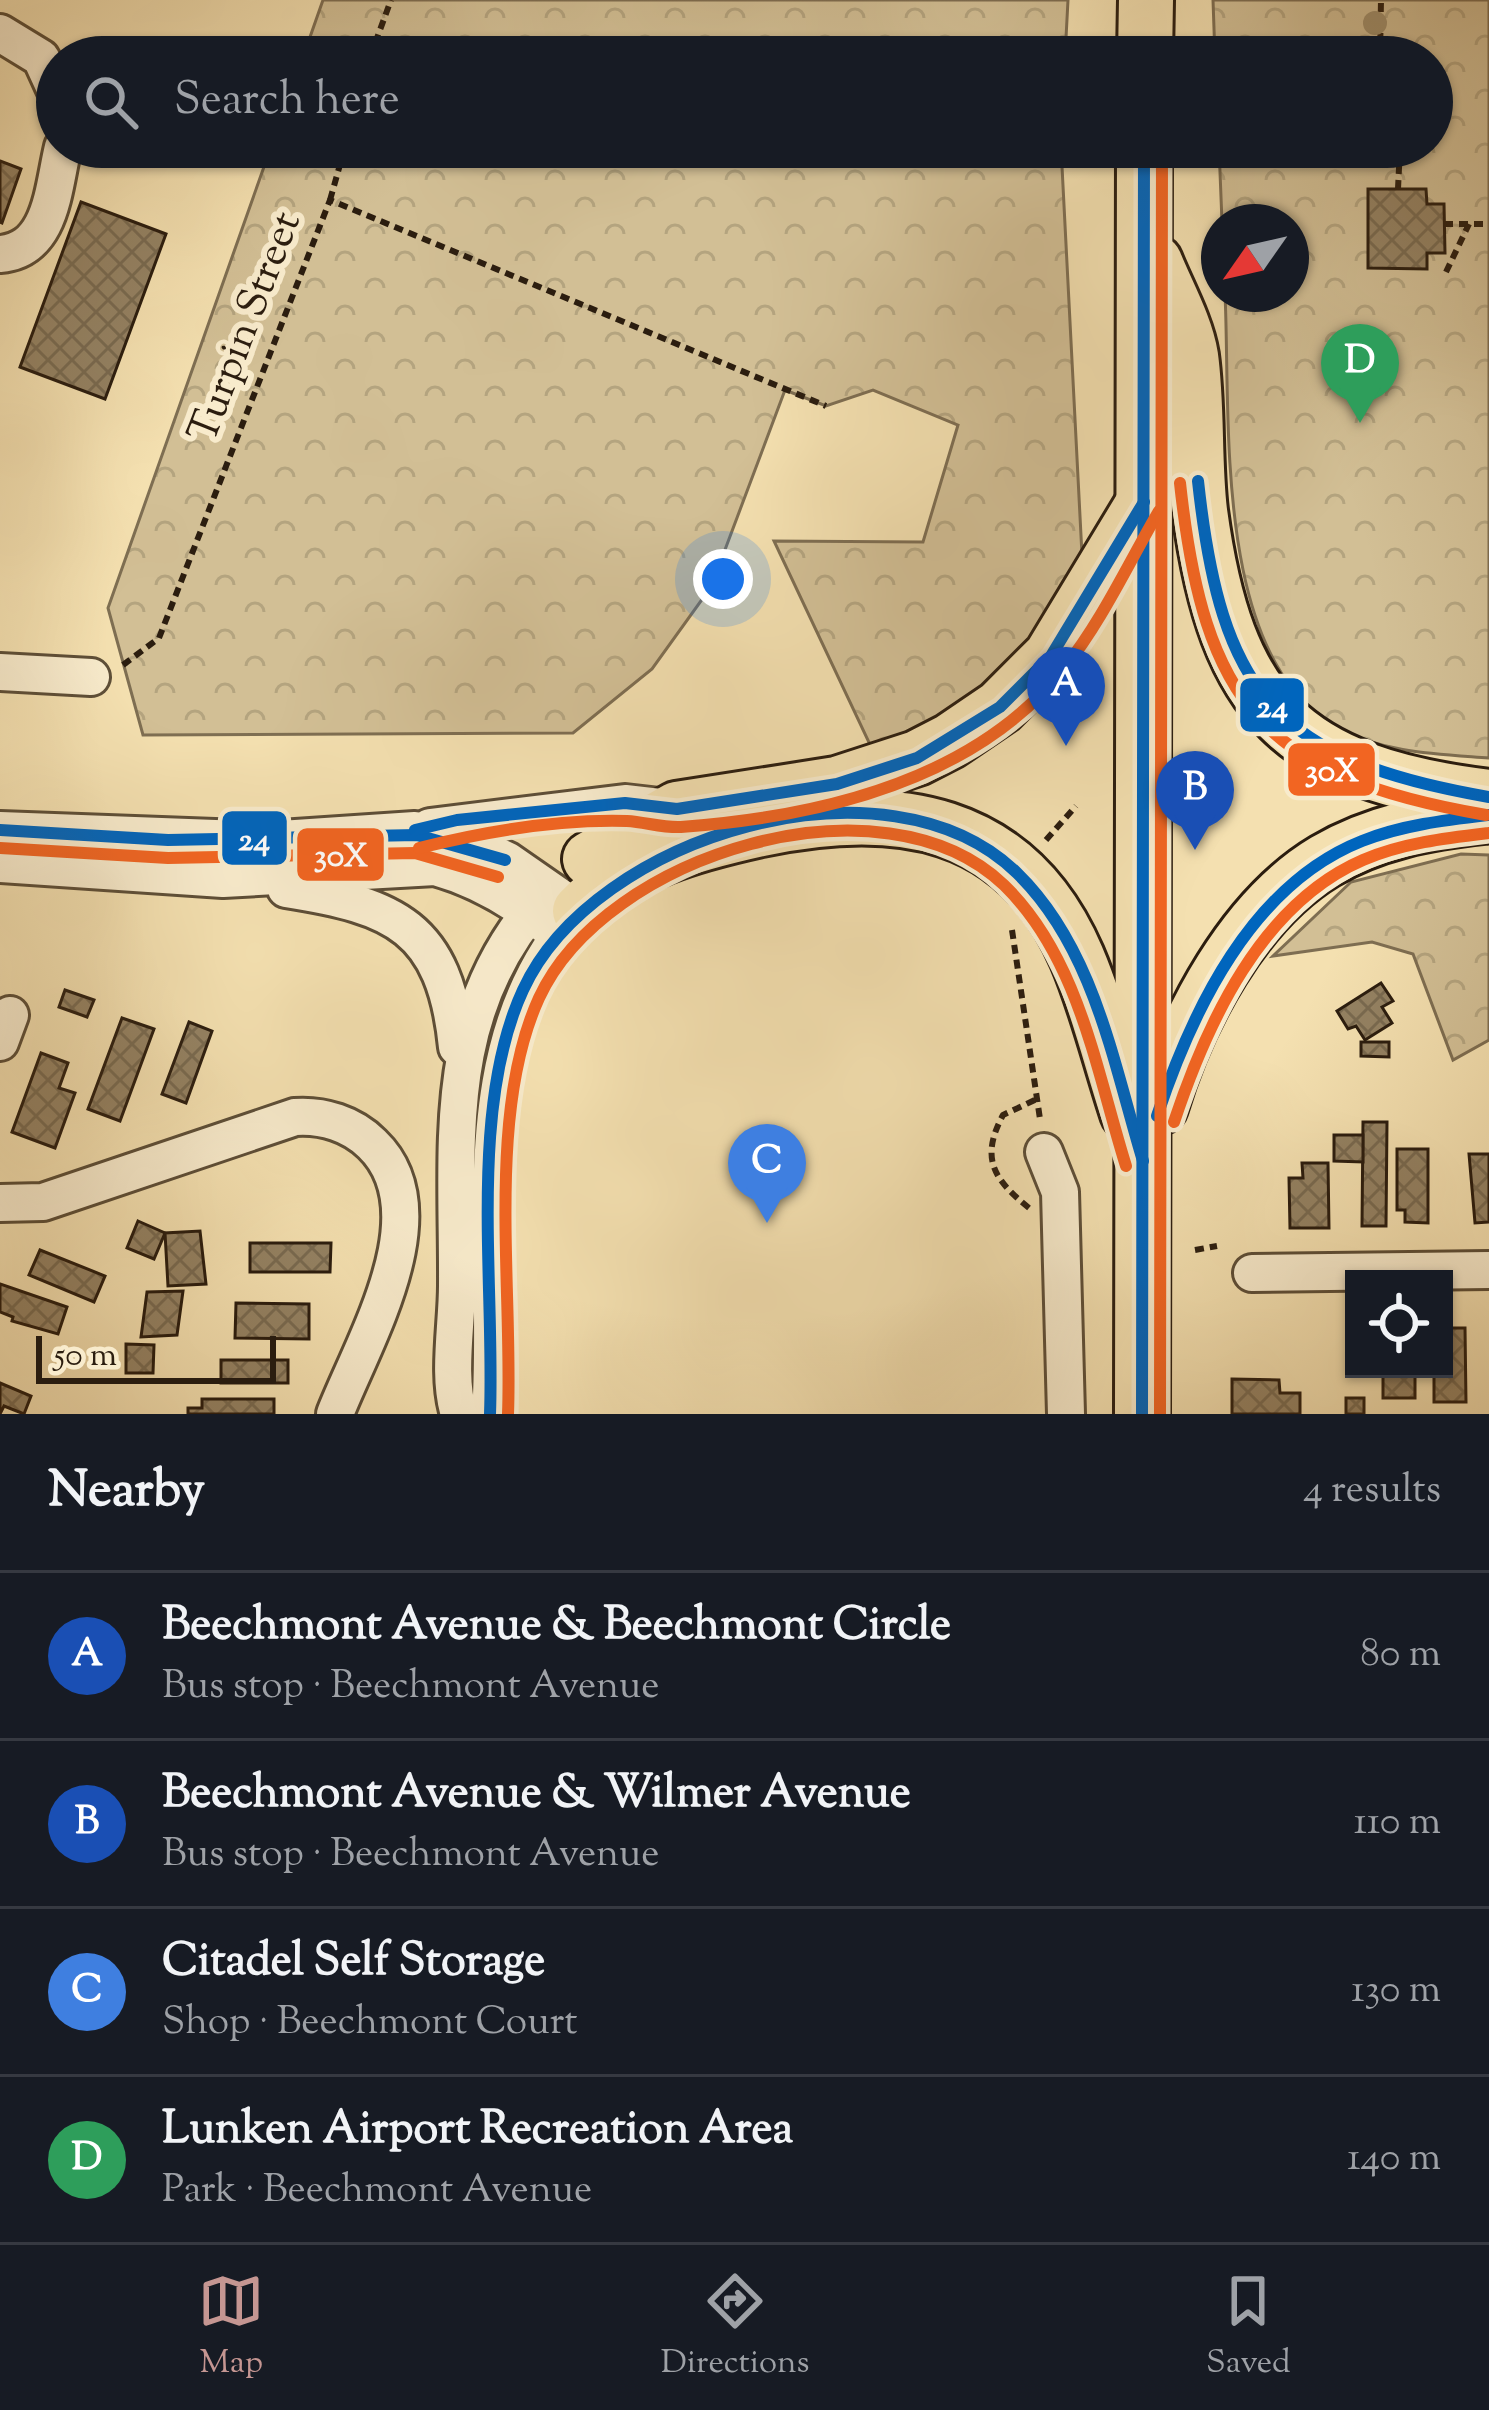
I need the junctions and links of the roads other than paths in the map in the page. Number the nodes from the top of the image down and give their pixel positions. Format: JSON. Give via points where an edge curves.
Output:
{"nodes":[{"id":1,"x":1146,"y":0,"type":"edge"},
{"id":2,"x":0,"y":33,"type":"edge"},
{"id":3,"x":1145,"y":36,"type":"edge"},
{"id":4,"x":36,"y":55,"type":"edge"},
{"id":5,"x":58,"y":168,"type":"edge"},
{"id":6,"x":1144,"y":168,"type":"edge"},
{"id":7,"x":1143,"y":231,"type":"junction"},
{"id":8,"x":0,"y":254,"type":"edge"},
{"id":9,"x":1144,"y":502,"type":"junction"},
{"id":10,"x":0,"y":671,"type":"edge"},
{"id":11,"x":91,"y":676,"type":"road end"},
{"id":12,"x":1489,"y":796,"type":"edge"},
{"id":13,"x":677,"y":809,"type":"junction"},
{"id":14,"x":1489,"y":815,"type":"edge"},
{"id":15,"x":0,"y":830,"type":"edge"},
{"id":16,"x":415,"y":830,"type":"junction"},
{"id":17,"x":0,"y":864,"type":"edge"},
{"id":18,"x":223,"y":879,"type":"junction"},
{"id":19,"x":555,"y":912,"type":"junction"},
{"id":20,"x":459,"y":1070,"type":"junction"},
{"id":21,"x":1044,"y":1152,"type":"road end"},
{"id":22,"x":1143,"y":1161,"type":"junction"},
{"id":23,"x":0,"y":1203,"type":"edge"},
{"id":24,"x":1489,"y":1270,"type":"edge"},
{"id":25,"x":1252,"y":1274,"type":"dead end"},
{"id":26,"x":335,"y":1414,"type":"edge"},
{"id":27,"x":459,"y":1414,"type":"edge"},
{"id":28,"x":490,"y":1414,"type":"edge"},
{"id":29,"x":1066,"y":1414,"type":"edge"},
{"id":30,"x":1142,"y":1414,"type":"edge"}],
"edges":[{"from":1,"to":3,"type":"highway"},
{"from":2,"to":4,"type":"street"},
{"from":5,"to":8,"type":"street","via":[[34,242]]},
{"from":6,"to":7,"type":"highway"},
{"from":7,"to":9,"type":"highway"},
{"from":7,"to":12,"type":"highway","via":[[1190,352],[1200,509],[1223,632],[1265,707],[1334,759],[1418,788]]},
{"from":9,"to":13,"type":"highway","via":[[1051,656],[1000,707],[950,741],[837,784]]},
{"from":9,"to":22,"type":"highway"},
{"from":10,"to":11,"type":"street"},
{"from":13,"to":16,"type":"street","via":[[625,802]]},
{"from":13,"to":19,"type":"highway","via":[[610,843]]},
{"from":14,"to":22,"type":"highway","via":[[1366,841],[1322,862],[1269,911],[1226,961],[1180,1040]]},
{"from":15,"to":16,"type":"street","via":[[266,839]]},
{"from":16,"to":19,"type":"street","via":[[471,843]]},
{"from":17,"to":18,"type":"street"},
{"from":18,"to":19,"type":"street","via":[[435,867]]},
{"from":18,"to":20,"type":"street","via":[[362,901],[388,913],[441,975]]},
{"from":19,"to":20,"type":"street","via":[[477,999]]},
{"from":19,"to":22,"type":"highway","via":[[709,841],[865,813],[931,821],[980,845],[1046,904],[1076,955]]},
{"from":19,"to":28,"type":"street","via":[[516,1006],[502,1076]]},
{"from":20,"to":27,"type":"street"},
{"from":21,"to":29,"type":"street","via":[[1060,1192]]},
{"from":22,"to":30,"type":"highway"},
{"from":23,"to":26,"type":"street","via":[[43,1202],[295,1117],[336,1121],[363,1135],[385,1156],[401,1193],[400,1245]]},
{"from":24,"to":25,"type":"street"}]}
